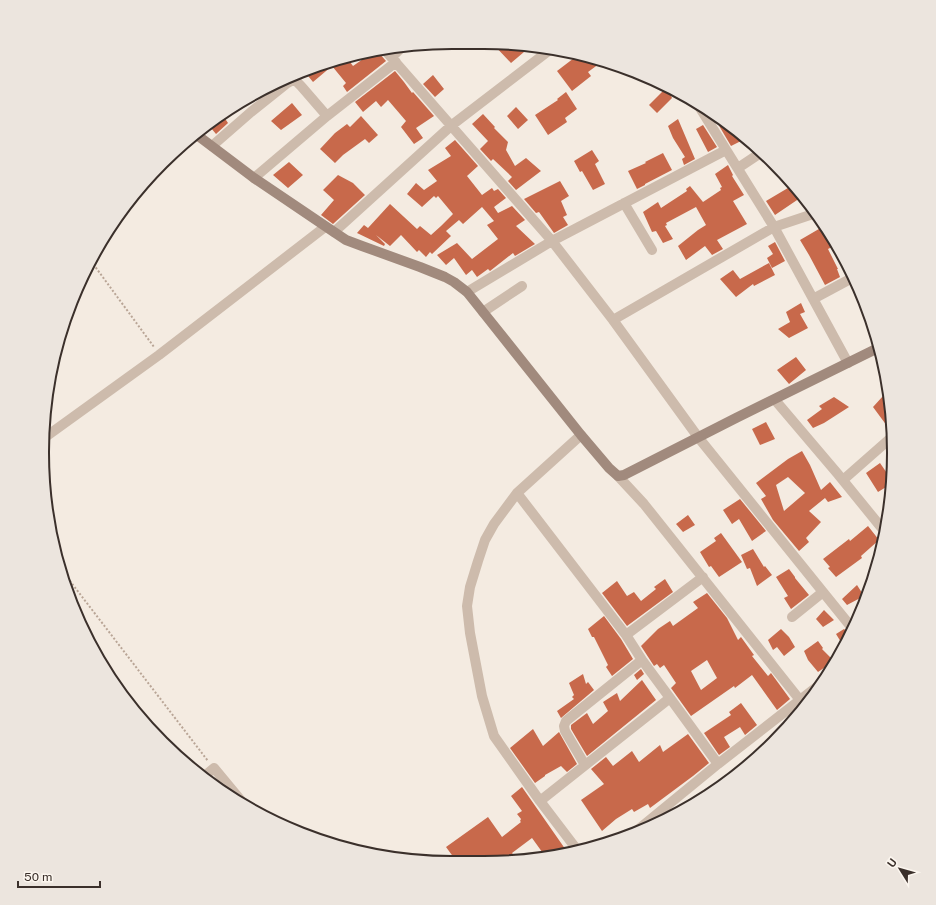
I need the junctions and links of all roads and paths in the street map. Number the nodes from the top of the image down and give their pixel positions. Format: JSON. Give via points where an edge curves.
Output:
{"nodes":[{"id":1,"x":399,"y":52,"type":"edge"},
{"id":2,"x":389,"y":54,"type":"edge"},
{"id":3,"x":545,"y":54,"type":"edge"},
{"id":4,"x":394,"y":60,"type":"junction"},
{"id":5,"x":295,"y":81,"type":"edge"},
{"id":6,"x":282,"y":88,"type":"edge"},
{"id":7,"x":704,"y":115,"type":"edge"},
{"id":8,"x":327,"y":116,"type":"junction"},
{"id":9,"x":452,"y":125,"type":"junction"},
{"id":10,"x":200,"y":137,"type":"edge"},
{"id":11,"x":212,"y":146,"type":"junction"},
{"id":12,"x":726,"y":150,"type":"junction"},
{"id":13,"x":757,"y":155,"type":"edge"},
{"id":14,"x":738,"y":168,"type":"junction"},
{"id":15,"x":254,"y":178,"type":"junction"},
{"id":16,"x":624,"y":203,"type":"junction"},
{"id":17,"x":810,"y":215,"type":"edge"},
{"id":18,"x":774,"y":227,"type":"junction"},
{"id":19,"x":329,"y":230,"type":"junction"},
{"id":20,"x":552,"y":241,"type":"junction"},
{"id":21,"x":652,"y":250,"type":"dead end"},
{"id":22,"x":95,"y":266,"type":"edge"},
{"id":23,"x":848,"y":280,"type":"edge"},
{"id":24,"x":522,"y":286,"type":"dead end"},
{"id":25,"x":467,"y":292,"type":"junction"},
{"id":26,"x":813,"y":299,"type":"junction"},
{"id":27,"x":483,"y":312,"type":"junction"},
{"id":28,"x":613,"y":320,"type":"junction"},
{"id":29,"x":874,"y":352,"type":"edge"},
{"id":30,"x":159,"y":355,"type":"junction"},
{"id":31,"x":848,"y":363,"type":"junction"},
{"id":32,"x":775,"y":400,"type":"junction"},
{"id":33,"x":50,"y":434,"type":"edge"},
{"id":34,"x":581,"y":435,"type":"junction"},
{"id":35,"x":698,"y":437,"type":"junction"},
{"id":36,"x":887,"y":442,"type":"edge"},
{"id":37,"x":618,"y":476,"type":"junction"},
{"id":38,"x":843,"y":480,"type":"junction"},
{"id":39,"x":517,"y":492,"type":"junction"},
{"id":40,"x":880,"y":527,"type":"edge"},
{"id":41,"x":703,"y":577,"type":"junction"},
{"id":42,"x":70,"y":580,"type":"edge"},
{"id":43,"x":823,"y":592,"type":"junction"},
{"id":44,"x":792,"y":617,"type":"dead end"},
{"id":45,"x":848,"y":624,"type":"edge"},
{"id":46,"x":626,"y":635,"type":"junction"},
{"id":47,"x":642,"y":660,"type":"junction"},
{"id":48,"x":806,"y":696,"type":"edge"},
{"id":49,"x":670,"y":698,"type":"junction"},
{"id":50,"x":800,"y":700,"type":"junction"},
{"id":51,"x":718,"y":764,"type":"junction"},
{"id":52,"x":585,"y":765,"type":"junction"},
{"id":53,"x":214,"y":768,"type":"junction"},
{"id":54,"x":208,"y":773,"type":"edge"},
{"id":55,"x":233,"y":791,"type":"edge"},
{"id":56,"x":540,"y":801,"type":"junction"},
{"id":57,"x":651,"y":819,"type":"edge"},
{"id":58,"x":574,"y":845,"type":"edge"}],
"edges":[{"from":1,"to":4,"type":"street"},
{"from":2,"to":4,"type":"street"},
{"from":3,"to":9,"type":"street"},
{"from":4,"to":8,"type":"street"},
{"from":4,"to":9,"type":"street"},
{"from":5,"to":8,"type":"street"},
{"from":6,"to":11,"type":"street"},
{"from":7,"to":12,"type":"street"},
{"from":8,"to":15,"type":"street"},
{"from":9,"to":19,"type":"street"},
{"from":9,"to":20,"type":"street"},
{"from":10,"to":11,"type":"street"},
{"from":11,"to":15,"type":"street"},
{"from":12,"to":14,"type":"street"},
{"from":12,"to":16,"type":"street"},
{"from":13,"to":14,"type":"street"},
{"from":14,"to":18,"type":"street"},
{"from":15,"to":19,"type":"street"},
{"from":16,"to":20,"type":"street"},
{"from":16,"to":21,"type":"street"},
{"from":17,"to":18,"type":"street"},
{"from":18,"to":26,"type":"street"},
{"from":18,"to":28,"type":"street"},
{"from":19,"to":25,"type":"street","via":[[346,240],[444,277]]},
{"from":19,"to":30,"type":"street"},
{"from":20,"to":25,"type":"street"},
{"from":20,"to":28,"type":"street"},
{"from":22,"to":30,"type":"path"},
{"from":23,"to":26,"type":"street"},
{"from":24,"to":27,"type":"street"},
{"from":25,"to":27,"type":"street"},
{"from":26,"to":31,"type":"street"},
{"from":27,"to":34,"type":"street"},
{"from":28,"to":35,"type":"street"},
{"from":29,"to":31,"type":"street"},
{"from":30,"to":33,"type":"street"},
{"from":31,"to":32,"type":"street"},
{"from":32,"to":35,"type":"street"},
{"from":32,"to":38,"type":"street"},
{"from":34,"to":37,"type":"street"},
{"from":34,"to":39,"type":"street"},
{"from":35,"to":37,"type":"street"},
{"from":35,"to":43,"type":"street"},
{"from":36,"to":38,"type":"street"},
{"from":37,"to":41,"type":"street"},
{"from":38,"to":40,"type":"street"},
{"from":39,"to":46,"type":"street"},
{"from":39,"to":56,"type":"street","via":[[485,540],[470,587],[467,606],[482,696],[494,736]]},
{"from":41,"to":46,"type":"street"},
{"from":41,"to":50,"type":"street"},
{"from":42,"to":53,"type":"path"},
{"from":43,"to":44,"type":"street"},
{"from":43,"to":45,"type":"street"},
{"from":46,"to":47,"type":"street"},
{"from":47,"to":49,"type":"street"},
{"from":47,"to":52,"type":"street","via":[[566,722],[565,731]]},
{"from":48,"to":50,"type":"street"},
{"from":49,"to":51,"type":"street"},
{"from":49,"to":52,"type":"street"},
{"from":50,"to":51,"type":"street"},
{"from":51,"to":57,"type":"street"},
{"from":52,"to":56,"type":"street"},
{"from":53,"to":54,"type":"street"},
{"from":53,"to":55,"type":"street"},
{"from":56,"to":58,"type":"street"}]}
